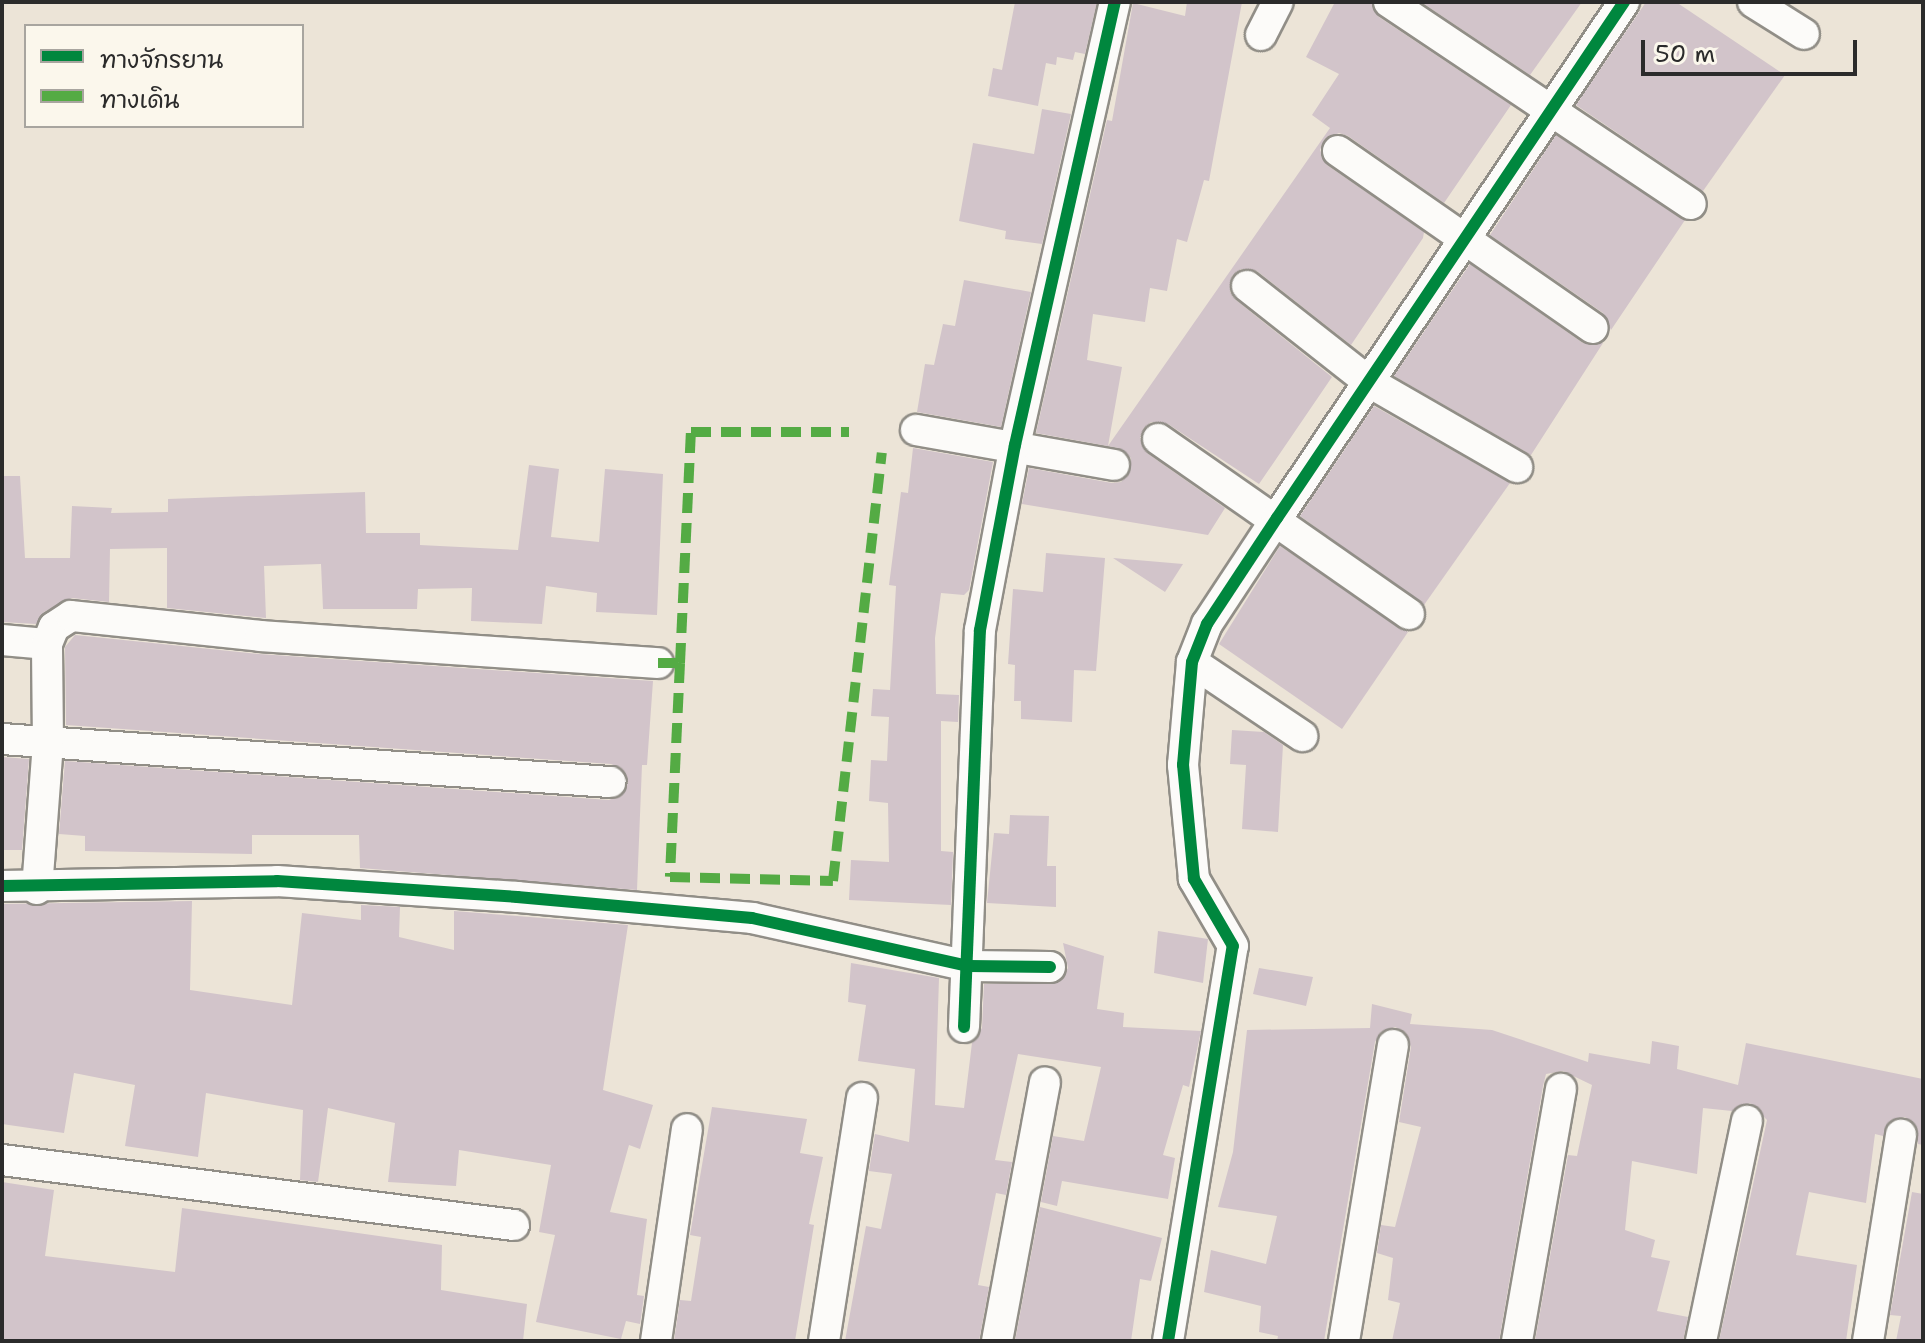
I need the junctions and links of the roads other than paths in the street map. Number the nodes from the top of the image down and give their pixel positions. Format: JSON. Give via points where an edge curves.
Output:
{"nodes":[{"id":1,"x":1115,"y":2,"type":"edge"},
{"id":2,"x":1278,"y":2,"type":"edge"},
{"id":3,"x":1389,"y":2,"type":"edge"},
{"id":4,"x":1624,"y":2,"type":"edge"},
{"id":5,"x":1753,"y":2,"type":"edge"},
{"id":6,"x":1804,"y":34,"type":"dead end"},
{"id":7,"x":1261,"y":35,"type":"dead end"},
{"id":8,"x":1550,"y":113,"type":"junction"},
{"id":9,"x":1338,"y":151,"type":"dead end"},
{"id":10,"x":1691,"y":204,"type":"dead end"},
{"id":11,"x":1463,"y":242,"type":"junction"},
{"id":12,"x":1247,"y":286,"type":"dead end"},
{"id":13,"x":1593,"y":328,"type":"dead end"},
{"id":14,"x":1369,"y":382,"type":"junction"},
{"id":15,"x":916,"y":430,"type":"dead end"},
{"id":16,"x":1158,"y":439,"type":"dead end"},
{"id":17,"x":1015,"y":445,"type":"junction"},
{"id":18,"x":1114,"y":465,"type":"dead end"},
{"id":19,"x":1517,"y":467,"type":"dead end"},
{"id":20,"x":1277,"y":518,"type":"junction"},
{"id":21,"x":1409,"y":614,"type":"dead end"},
{"id":22,"x":2,"y":640,"type":"edge"},
{"id":23,"x":47,"y":644,"type":"junction"},
{"id":24,"x":1192,"y":662,"type":"junction"},
{"id":25,"x":658,"y":663,"type":"dead end"},
{"id":26,"x":1302,"y":736,"type":"dead end"},
{"id":27,"x":2,"y":739,"type":"edge"},
{"id":28,"x":48,"y":743,"type":"junction"},
{"id":29,"x":610,"y":782,"type":"dead end"},
{"id":30,"x":2,"y":886,"type":"edge"},
{"id":31,"x":37,"y":889,"type":"junction"},
{"id":32,"x":969,"y":966,"type":"junction"},
{"id":33,"x":1050,"y":967,"type":"dead end"},
{"id":34,"x":964,"y":1027,"type":"dead end"},
{"id":35,"x":1393,"y":1045,"type":"dead end"},
{"id":36,"x":1045,"y":1082,"type":"dead end"},
{"id":37,"x":1561,"y":1089,"type":"dead end"},
{"id":38,"x":862,"y":1098,"type":"dead end"},
{"id":39,"x":1747,"y":1121,"type":"dead end"},
{"id":40,"x":687,"y":1129,"type":"dead end"},
{"id":41,"x":1901,"y":1135,"type":"dead end"},
{"id":42,"x":2,"y":1160,"type":"edge"},
{"id":43,"x":514,"y":1225,"type":"dead end"},
{"id":44,"x":656,"y":1341,"type":"edge"},
{"id":45,"x":824,"y":1341,"type":"edge"},
{"id":46,"x":997,"y":1341,"type":"edge"},
{"id":47,"x":1168,"y":1341,"type":"edge"},
{"id":48,"x":1344,"y":1341,"type":"edge"},
{"id":49,"x":1517,"y":1341,"type":"edge"},
{"id":50,"x":1701,"y":1341,"type":"edge"},
{"id":51,"x":1868,"y":1341,"type":"edge"}],
"edges":[{"from":1,"to":17,"type":"street"},
{"from":2,"to":7,"type":"street"},
{"from":3,"to":8,"type":"street"},
{"from":4,"to":8,"type":"street"},
{"from":5,"to":6,"type":"street"},
{"from":8,"to":10,"type":"street"},
{"from":8,"to":11,"type":"street"},
{"from":9,"to":11,"type":"street"},
{"from":11,"to":13,"type":"street"},
{"from":11,"to":14,"type":"street"},
{"from":12,"to":14,"type":"street"},
{"from":14,"to":19,"type":"street"},
{"from":14,"to":20,"type":"street"},
{"from":15,"to":17,"type":"street"},
{"from":16,"to":20,"type":"street"},
{"from":17,"to":18,"type":"street"},
{"from":17,"to":32,"type":"street","via":[[980,630]]},
{"from":20,"to":21,"type":"street"},
{"from":20,"to":24,"type":"street","via":[[1207,624]]},
{"from":22,"to":23,"type":"street"},
{"from":23,"to":25,"type":"street","via":[[54,627],[71,616],[100,616],[260,636]]},
{"from":23,"to":28,"type":"street"},
{"from":24,"to":26,"type":"street"},
{"from":24,"to":47,"type":"street","via":[[1183,765],[1194,879],[1233,946]]},
{"from":27,"to":28,"type":"street"},
{"from":28,"to":29,"type":"street"},
{"from":28,"to":31,"type":"street"},
{"from":30,"to":31,"type":"street"},
{"from":31,"to":32,"type":"street","via":[[277,881],[517,897],[752,918]]},
{"from":32,"to":33,"type":"street"},
{"from":32,"to":34,"type":"street"},
{"from":35,"to":48,"type":"street"},
{"from":36,"to":46,"type":"street"},
{"from":37,"to":49,"type":"street"},
{"from":38,"to":45,"type":"street"},
{"from":39,"to":50,"type":"street"},
{"from":40,"to":44,"type":"street"},
{"from":41,"to":51,"type":"street"},
{"from":42,"to":43,"type":"street"}]}
